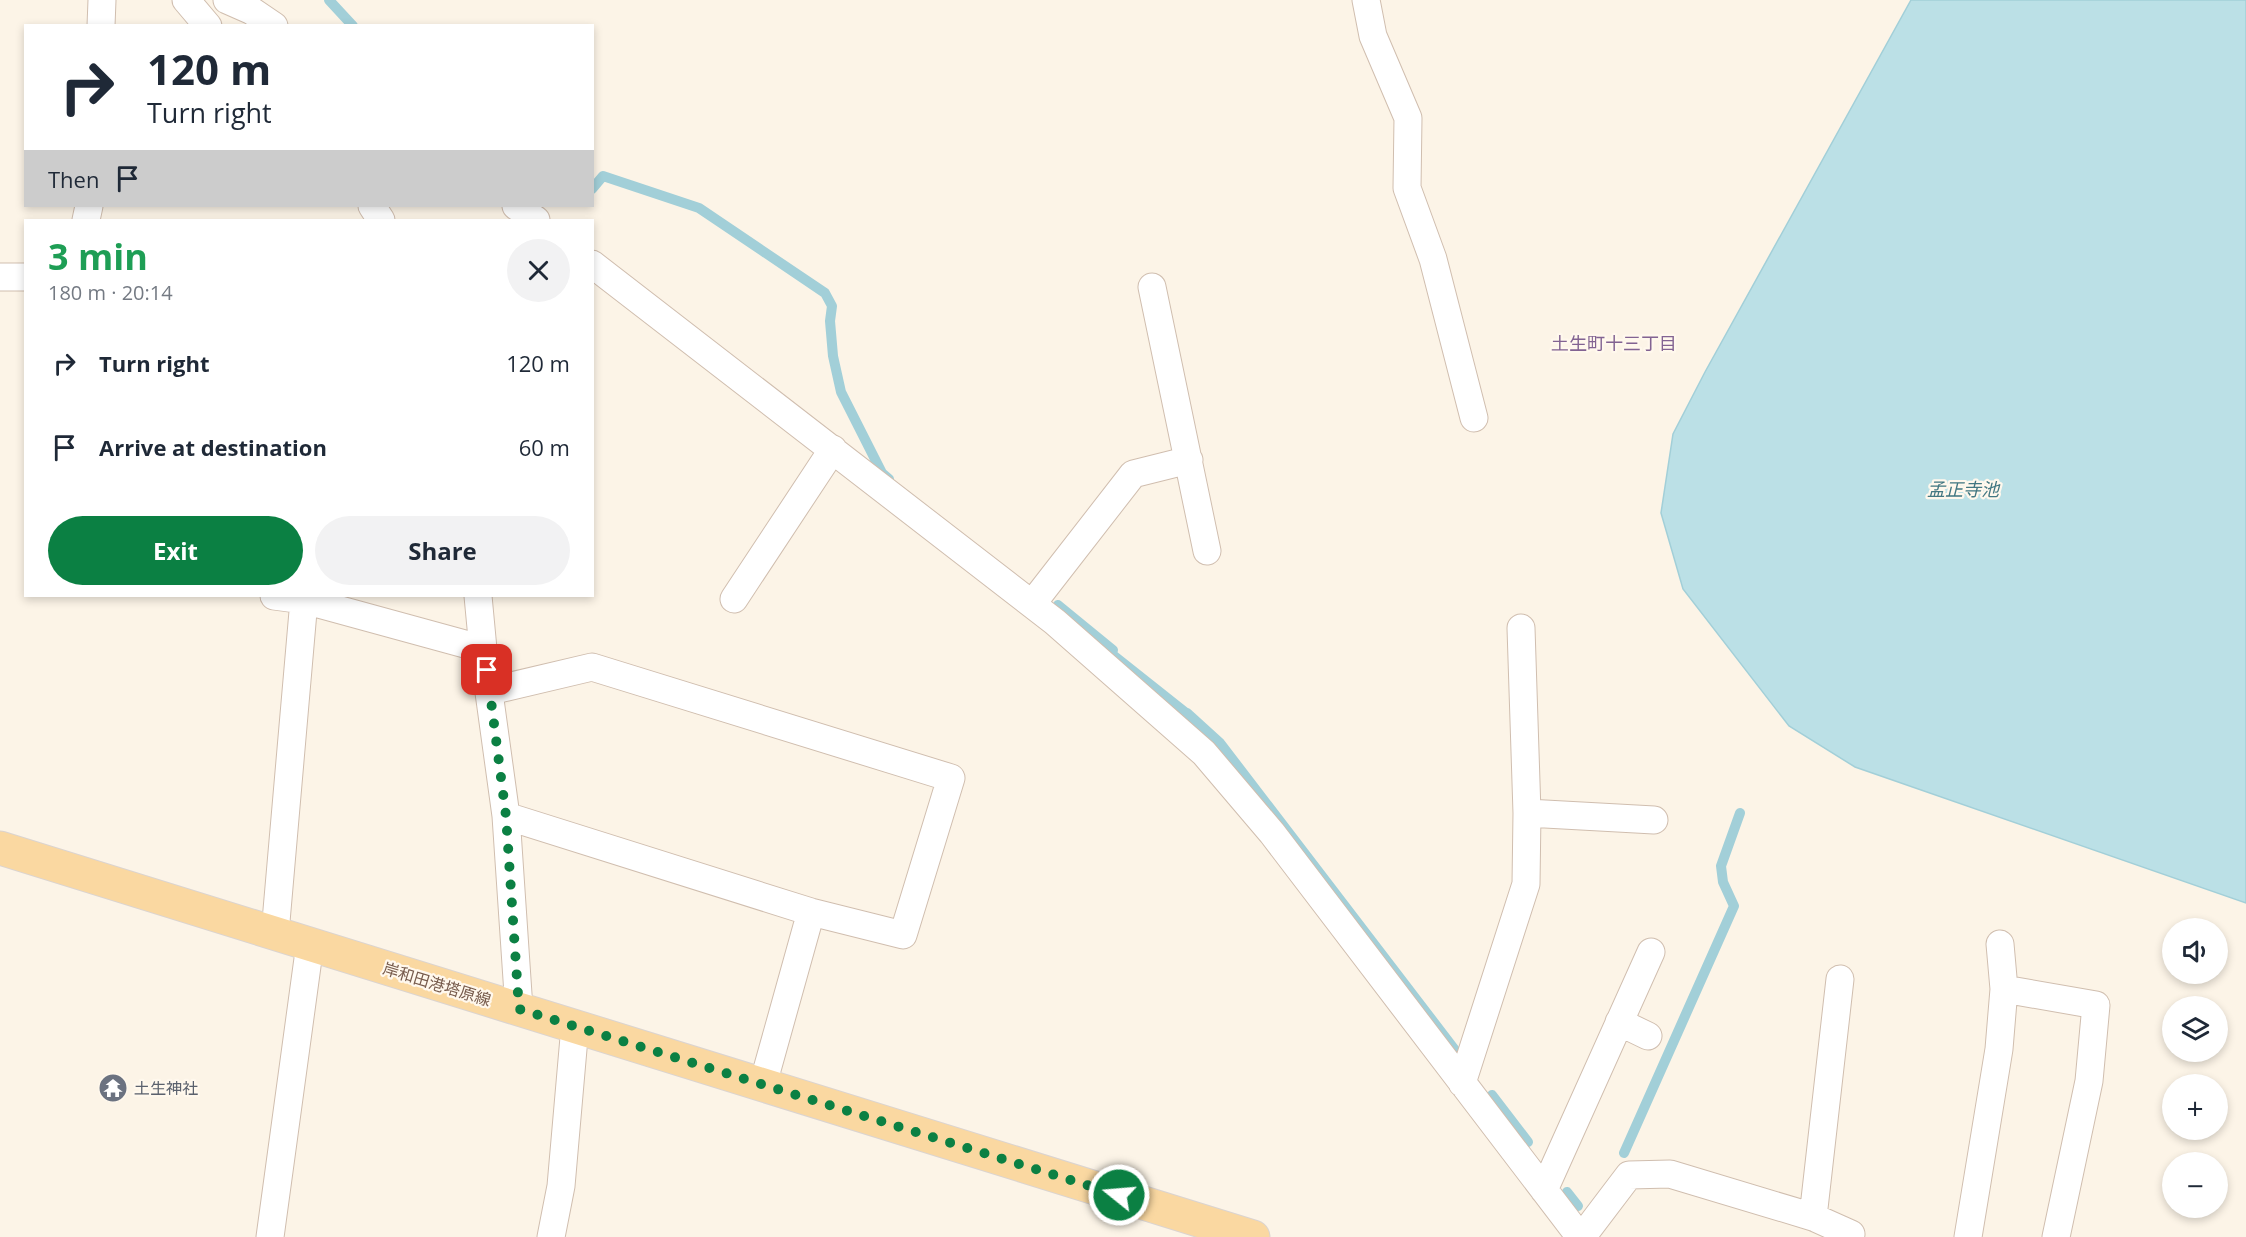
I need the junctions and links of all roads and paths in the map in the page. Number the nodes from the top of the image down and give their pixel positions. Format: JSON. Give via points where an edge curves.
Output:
{"nodes":[{"id":1,"x":102,"y":0,"type":"edge"},
{"id":2,"x":186,"y":0,"type":"edge"},
{"id":3,"x":227,"y":0,"type":"edge"},
{"id":4,"x":1366,"y":0,"type":"edge"},
{"id":5,"x":101,"y":24,"type":"edge"},
{"id":6,"x":206,"y":24,"type":"edge"},
{"id":7,"x":271,"y":24,"type":"edge"},
{"id":8,"x":517,"y":207,"type":"edge"},
{"id":9,"x":535,"y":219,"type":"edge"},
{"id":10,"x":594,"y":266,"type":"edge"},
{"id":11,"x":0,"y":277,"type":"edge"},
{"id":12,"x":24,"y":277,"type":"edge"},
{"id":13,"x":1152,"y":286,"type":"dead end"},
{"id":14,"x":1474,"y":418,"type":"dead end"},
{"id":15,"x":833,"y":449,"type":"junction"},
{"id":16,"x":1189,"y":460,"type":"junction"},
{"id":17,"x":1208,"y":551,"type":"dead end"},
{"id":18,"x":282,"y":597,"type":"edge"},
{"id":19,"x":478,"y":597,"type":"edge"},
{"id":20,"x":734,"y":598,"type":"dead end"},
{"id":21,"x":304,"y":600,"type":"junction"},
{"id":22,"x":332,"y":602,"type":"edge"},
{"id":23,"x":1032,"y":604,"type":"junction"},
{"id":24,"x":1521,"y":628,"type":"dead end"},
{"id":25,"x":483,"y":649,"type":"junction"},
{"id":26,"x":490,"y":691,"type":"junction"},
{"id":27,"x":1527,"y":813,"type":"junction"},
{"id":28,"x":506,"y":816,"type":"junction"},
{"id":29,"x":1654,"y":820,"type":"dead end"},
{"id":30,"x":0,"y":848,"type":"edge"},
{"id":31,"x":811,"y":912,"type":"junction"},
{"id":32,"x":275,"y":933,"type":"junction"},
{"id":33,"x":310,"y":944,"type":"junction"},
{"id":34,"x":2000,"y":944,"type":"dead end"},
{"id":35,"x":1651,"y":952,"type":"dead end"},
{"id":36,"x":1840,"y":979,"type":"dead end"},
{"id":37,"x":2004,"y":989,"type":"junction"},
{"id":38,"x":519,"y":1009,"type":"junction"},
{"id":39,"x":1619,"y":1022,"type":"junction"},
{"id":40,"x":575,"y":1026,"type":"junction"},
{"id":41,"x":1648,"y":1036,"type":"dead end"},
{"id":42,"x":1462,"y":1083,"type":"junction"},
{"id":43,"x":763,"y":1084,"type":"junction"},
{"id":44,"x":1544,"y":1190,"type":"junction"},
{"id":45,"x":1813,"y":1217,"type":"junction"},
{"id":46,"x":1851,"y":1234,"type":"dead end"},
{"id":47,"x":270,"y":1237,"type":"edge"},
{"id":48,"x":551,"y":1237,"type":"edge"},
{"id":49,"x":1253,"y":1237,"type":"edge"},
{"id":50,"x":1581,"y":1237,"type":"edge"},
{"id":51,"x":1968,"y":1237,"type":"edge"},
{"id":52,"x":2056,"y":1237,"type":"edge"}],
"edges":[{"from":1,"to":5,"type":"street"},
{"from":2,"to":6,"type":"street"},
{"from":3,"to":7,"type":"street"},
{"from":4,"to":14,"type":"street","via":[[1373,36],[1408,118],[1407,188],[1433,259]]},
{"from":8,"to":9,"type":"street"},
{"from":10,"to":15,"type":"street"},
{"from":11,"to":12,"type":"street"},
{"from":13,"to":16,"type":"street"},
{"from":15,"to":20,"type":"street"},
{"from":15,"to":23,"type":"street"},
{"from":16,"to":17,"type":"street"},
{"from":16,"to":23,"type":"street","via":[[1133,474]]},
{"from":18,"to":21,"type":"street"},
{"from":19,"to":25,"type":"street"},
{"from":21,"to":22,"type":"street"},
{"from":21,"to":32,"type":"street"},
{"from":22,"to":25,"type":"street"},
{"from":23,"to":42,"type":"street","via":[[1204,753],[1272,833]]},
{"from":24,"to":27,"type":"street"},
{"from":25,"to":26,"type":"street"},
{"from":26,"to":28,"type":"street"},
{"from":26,"to":31,"type":"street","via":[[592,667],[951,778],[903,935]]},
{"from":27,"to":29,"type":"street"},
{"from":27,"to":42,"type":"street","via":[[1526,884]]},
{"from":28,"to":31,"type":"street"},
{"from":28,"to":38,"type":"street"},
{"from":30,"to":32,"type":"main road","name":"岸和田港塔原線"},
{"from":31,"to":43,"type":"street"},
{"from":32,"to":33,"type":"main road","name":"岸和田港塔原線"},
{"from":33,"to":38,"type":"main road","name":"岸和田港塔原線"},
{"from":33,"to":47,"type":"street"},
{"from":34,"to":37,"type":"street"},
{"from":35,"to":39,"type":"street"},
{"from":36,"to":45,"type":"street"},
{"from":37,"to":51,"type":"street","via":[[1999,1049]]},
{"from":37,"to":52,"type":"street","via":[[2096,1005],[2089,1081]]},
{"from":38,"to":40,"type":"main road","name":"岸和田港塔原線"},
{"from":39,"to":41,"type":"street"},
{"from":39,"to":44,"type":"street"},
{"from":40,"to":43,"type":"main road","name":"岸和田港塔原線"},
{"from":40,"to":48,"type":"street","via":[[561,1186]]},
{"from":42,"to":44,"type":"street"},
{"from":43,"to":49,"type":"main road","name":"岸和田港塔原線"},
{"from":44,"to":50,"type":"street"},
{"from":45,"to":46,"type":"street"},
{"from":45,"to":50,"type":"street","via":[[1670,1174],[1629,1175]]}]}
